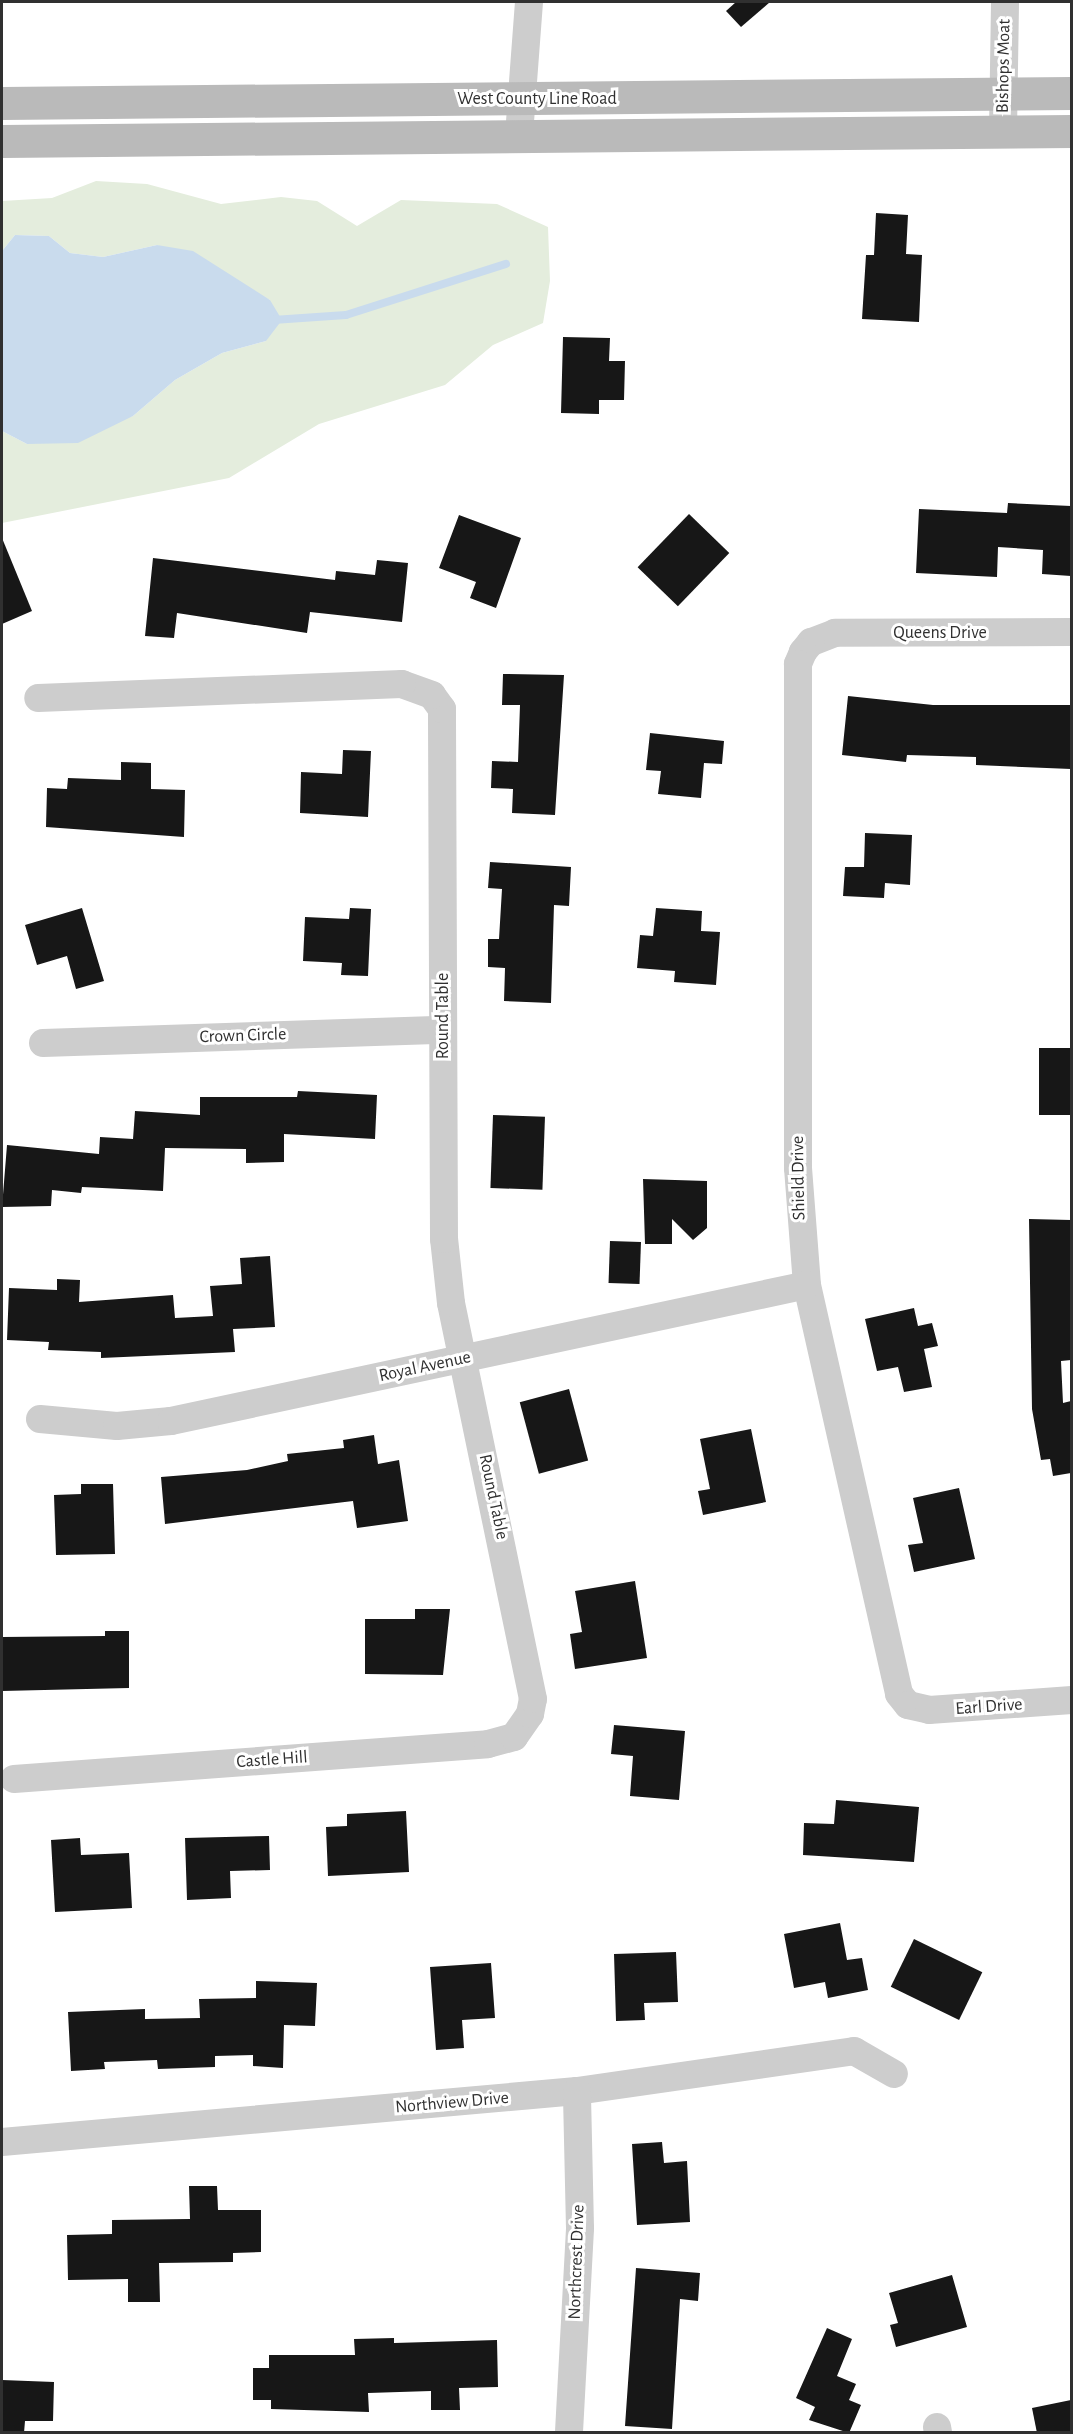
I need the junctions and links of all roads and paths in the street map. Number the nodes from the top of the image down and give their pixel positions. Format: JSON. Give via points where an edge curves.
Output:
{"nodes":[{"id":1,"x":529,"y":2,"type":"edge"},
{"id":2,"x":1005,"y":2,"type":"edge"},
{"id":3,"x":1002,"y":93,"type":"junction"},
{"id":4,"x":1071,"y":93,"type":"edge"},
{"id":5,"x":520,"y":100,"type":"junction"},
{"id":6,"x":2,"y":103,"type":"edge"},
{"id":7,"x":1071,"y":130,"type":"edge"},
{"id":8,"x":1003,"y":131,"type":"junction"},
{"id":9,"x":519,"y":135,"type":"junction"},
{"id":10,"x":2,"y":141,"type":"edge"},
{"id":11,"x":1071,"y":632,"type":"edge"},
{"id":12,"x":811,"y":642,"type":"joint"},
{"id":13,"x":38,"y":698,"type":"dead end"},
{"id":14,"x":443,"y":1030,"type":"junction"},
{"id":15,"x":43,"y":1043,"type":"dead end"},
{"id":16,"x":807,"y":1285,"type":"junction"},
{"id":17,"x":464,"y":1359,"type":"junction"},
{"id":18,"x":40,"y":1419,"type":"dead end"},
{"id":19,"x":1071,"y":1701,"type":"edge"},
{"id":20,"x":908,"y":1704,"type":"joint"},
{"id":21,"x":524,"y":1726,"type":"joint"},
{"id":22,"x":15,"y":1779,"type":"dead end"},
{"id":23,"x":894,"y":2074,"type":"dead end"},
{"id":24,"x":577,"y":2091,"type":"junction"},
{"id":25,"x":2,"y":2142,"type":"edge"},
{"id":26,"x":568,"y":2433,"type":"edge"}],
"edges":[{"from":1,"to":5,"type":"street"},
{"from":2,"to":3,"type":"street","name":"Bishops Moat"},
{"from":3,"to":4,"type":"main road","name":"West County Line Road"},
{"from":3,"to":5,"type":"main road","name":"West County Line Road"},
{"from":3,"to":8,"type":"street","name":"Bishops Moat"},
{"from":5,"to":6,"type":"main road","name":"West County Line Road"},
{"from":5,"to":9,"type":"street"},
{"from":7,"to":8,"type":"main road","name":"West County Line Road"},
{"from":8,"to":9,"type":"main road","name":"West County Line Road"},
{"from":9,"to":10,"type":"main road","name":"West County Line Road"},
{"from":11,"to":12,"type":"street","name":"Queens Drive","via":[[835,633]]},
{"from":12,"to":16,"type":"street","name":"Shield Drive","via":[[798,664],[798,1168]]},
{"from":13,"to":14,"type":"street","name":"Round Table","via":[[402,684],[432,695],[445,724]]},
{"from":14,"to":15,"type":"street","name":"Crown Circle"},
{"from":14,"to":17,"type":"street","name":"Round Table","via":[[444,1239]]},
{"from":16,"to":17,"type":"street","name":"Royal Avenue"},
{"from":16,"to":20,"type":"street","name":"Shield Drive","via":[[895,1683]]},
{"from":17,"to":18,"type":"street","name":"Royal Avenue","via":[[171,1421],[117,1426]]},
{"from":17,"to":21,"type":"street","name":"Round Table","via":[[533,1685]]},
{"from":19,"to":20,"type":"street","name":"Earl Drive","via":[[943,1710]]},
{"from":21,"to":22,"type":"street","name":"Castle Hill","via":[[514,1737],[488,1744]]},
{"from":23,"to":24,"type":"street","name":"Northview Drive","via":[[854,2052]]},
{"from":24,"to":25,"type":"street","name":"Northview Drive"},
{"from":24,"to":26,"type":"street","name":"Northcrest Drive","via":[[580,2228]]}]}
